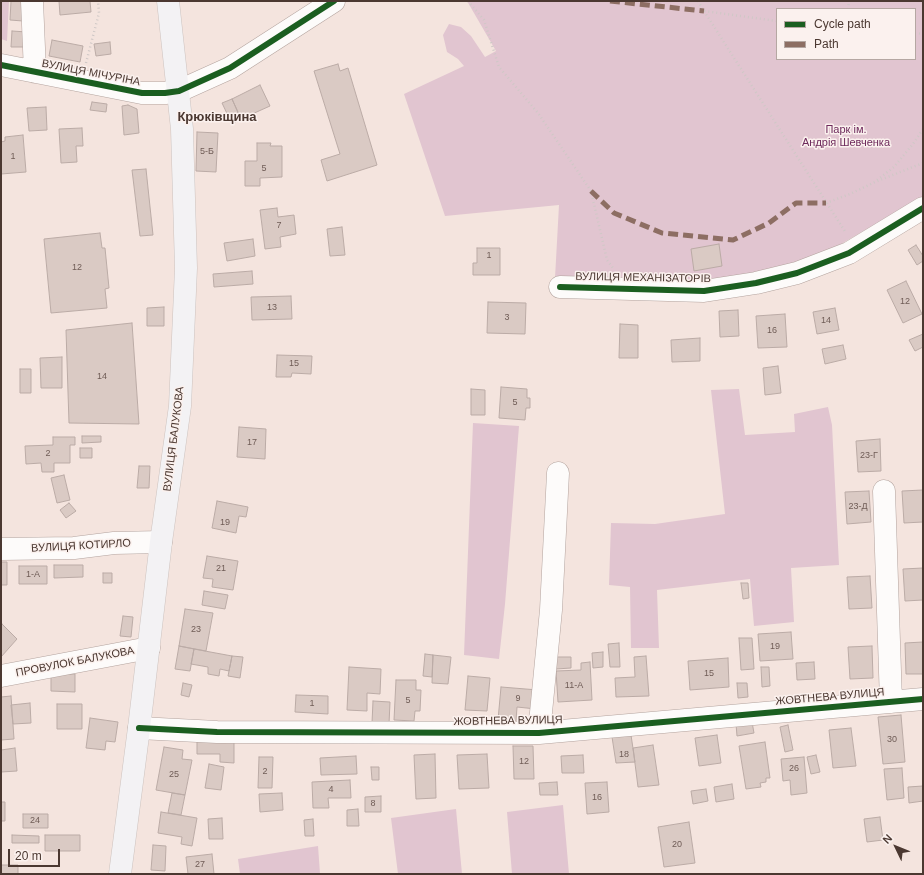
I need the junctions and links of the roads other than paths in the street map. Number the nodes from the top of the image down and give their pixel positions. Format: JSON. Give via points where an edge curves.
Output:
{"nodes":[{"id":1,"x":32,"y":1,"type":"edge"},
{"id":2,"x":168,"y":1,"type":"edge"},
{"id":3,"x":334,"y":1,"type":"edge"},
{"id":4,"x":1,"y":66,"type":"edge"},
{"id":5,"x":35,"y":72,"type":"junction"},
{"id":6,"x":178,"y":91,"type":"junction"},
{"id":7,"x":923,"y":208,"type":"edge"},
{"id":8,"x":560,"y":287,"type":"dead end"},
{"id":9,"x":558,"y":473,"type":"dead end"},
{"id":10,"x":884,"y":491,"type":"dead end"},
{"id":11,"x":161,"y":542,"type":"junction"},
{"id":12,"x":1,"y":549,"type":"edge"},
{"id":13,"x":149,"y":648,"type":"junction"},
{"id":14,"x":1,"y":676,"type":"edge"},
{"id":15,"x":923,"y":699,"type":"edge"},
{"id":16,"x":891,"y":702,"type":"junction"},
{"id":17,"x":139,"y":728,"type":"junction"},
{"id":18,"x":539,"y":733,"type":"junction"},
{"id":19,"x":120,"y":874,"type":"edge"}],
"edges":[{"from":1,"to":5,"type":"street"},
{"from":2,"to":6,"type":"main road","name":"ВУЛИЦЯ БАЛУКОВА"},
{"from":3,"to":6,"type":"street","name":"ВУЛИЦЯ МІЧУРІНА","via":[[230,68]]},
{"from":4,"to":5,"type":"street","name":"ВУЛИЦЯ МІЧУРІНА"},
{"from":5,"to":6,"type":"street","name":"ВУЛИЦЯ МІЧУРІНА","via":[[142,93]]},
{"from":6,"to":11,"type":"main road","name":"ВУЛИЦЯ БАЛУКОВА","via":[[182,129],[186,268],[180,406]]},
{"from":7,"to":8,"type":"street","name":"ВУЛИЦЯ МЕХАНІЗАТОРІВ","via":[[849,253],[797,273],[756,283],[704,291]]},
{"from":9,"to":18,"type":"street","via":[[551,610]]},
{"from":10,"to":16,"type":"street"},
{"from":11,"to":12,"type":"street","name":"ВУЛИЦЯ КОТИРЛО","via":[[114,543],[74,548]]},
{"from":11,"to":13,"type":"main road","name":"ВУЛИЦЯ БАЛУКОВА"},
{"from":13,"to":14,"type":"street","name":"ПРОВУЛОК БАЛУКОВА"},
{"from":13,"to":17,"type":"main road","name":"ВУЛИЦЯ БАЛУКОВА"},
{"from":15,"to":16,"type":"street","name":"ЖОВТНЕВА ВУЛИЦЯ"},
{"from":16,"to":18,"type":"street","name":"ЖОВТНЕВА ВУЛИЦЯ"},
{"from":17,"to":18,"type":"street","name":"ЖОВТНЕВА ВУЛИЦЯ","via":[[217,732]]},
{"from":17,"to":19,"type":"main road","name":"ВУЛИЦЯ БАЛУКОВА"}]}
